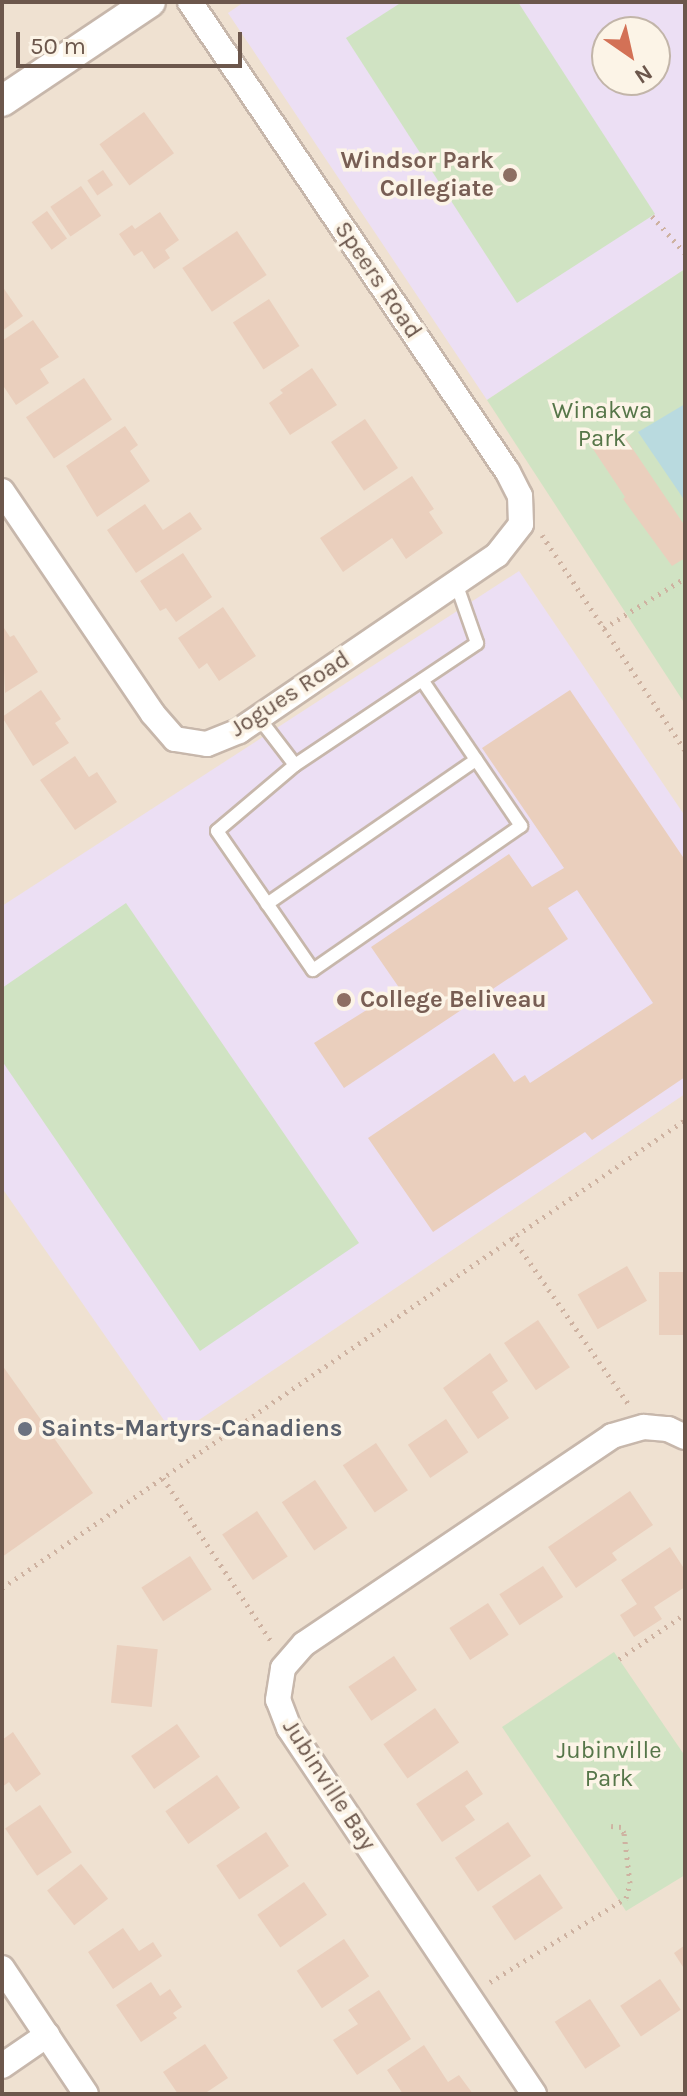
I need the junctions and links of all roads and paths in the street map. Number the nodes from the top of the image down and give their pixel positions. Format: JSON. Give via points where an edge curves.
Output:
{"nodes":[{"id":1,"x":150,"y":2,"type":"edge"},
{"id":2,"x":190,"y":2,"type":"edge"},
{"id":3,"x":2,"y":101,"type":"edge"},
{"id":4,"x":652,"y":216,"type":"dead end"},
{"id":5,"x":685,"y":253,"type":"edge"},
{"id":6,"x":2,"y":491,"type":"edge"},
{"id":7,"x":521,"y":524,"type":"junction"},
{"id":8,"x":685,"y":578,"type":"edge"},
{"id":9,"x":456,"y":583,"type":"junction"},
{"id":10,"x":604,"y":629,"type":"junction"},
{"id":11,"x":422,"y":680,"type":"junction"},
{"id":12,"x":259,"y":718,"type":"junction"},
{"id":13,"x":685,"y":750,"type":"edge"},
{"id":14,"x":476,"y":760,"type":"junction"},
{"id":15,"x":295,"y":765,"type":"junction"},
{"id":16,"x":267,"y":904,"type":"junction"},
{"id":17,"x":685,"y":1120,"type":"edge"},
{"id":18,"x":512,"y":1237,"type":"junction"},
{"id":19,"x":644,"y":1427,"type":"junction"},
{"id":20,"x":685,"y":1437,"type":"edge"},
{"id":21,"x":163,"y":1478,"type":"junction"},
{"id":22,"x":2,"y":1588,"type":"edge"},
{"id":23,"x":685,"y":1614,"type":"edge"},
{"id":24,"x":619,"y":1659,"type":"dead end"},
{"id":25,"x":286,"y":1664,"type":"junction"},
{"id":26,"x":611,"y":1826,"type":"dead end"},
{"id":27,"x":2,"y":1968,"type":"edge"},
{"id":28,"x":468,"y":1995,"type":"junction"},
{"id":29,"x":47,"y":2035,"type":"junction"},
{"id":30,"x":2,"y":2066,"type":"edge"},
{"id":31,"x":86,"y":2094,"type":"edge"},
{"id":32,"x":534,"y":2094,"type":"edge"}],
"edges":[{"from":1,"to":3,"type":"street"},
{"from":2,"to":7,"type":"street","name":"Speers Road","via":[[507,471],[520,496]]},
{"from":4,"to":5,"type":"path"},
{"from":6,"to":12,"type":"street","name":"Jogues Road","via":[[175,739],[207,744]]},
{"from":7,"to":9,"type":"street","name":"Jogues Road","via":[[497,555]]},
{"from":7,"to":10,"type":"path","via":[[546,539]]},
{"from":8,"to":10,"type":"path"},
{"from":9,"to":11,"type":"lane","via":[[477,643]]},
{"from":9,"to":12,"type":"street","name":"Jogues Road"},
{"from":10,"to":13,"type":"path"},
{"from":11,"to":14,"type":"lane"},
{"from":11,"to":15,"type":"lane"},
{"from":12,"to":15,"type":"lane"},
{"from":14,"to":16,"type":"lane"},
{"from":14,"to":16,"type":"lane","via":[[521,826],[313,970]]},
{"from":15,"to":16,"type":"lane","via":[[217,831]]},
{"from":17,"to":18,"type":"path"},
{"from":18,"to":19,"type":"path"},
{"from":18,"to":21,"type":"path"},
{"from":19,"to":20,"type":"street"},
{"from":19,"to":25,"type":"street","via":[[612,1436],[304,1644]]},
{"from":21,"to":22,"type":"path"},
{"from":21,"to":25,"type":"path"},
{"from":23,"to":24,"type":"path"},
{"from":25,"to":28,"type":"street","name":"Jubinville Bay","via":[[278,1700],[289,1728]]},
{"from":26,"to":28,"type":"path","via":[[624,1833],[630,1883],[626,1898]]},
{"from":27,"to":29,"type":"street"},
{"from":28,"to":32,"type":"street","name":"Jubinville Bay"},
{"from":29,"to":30,"type":"street"},
{"from":29,"to":31,"type":"street"}]}
